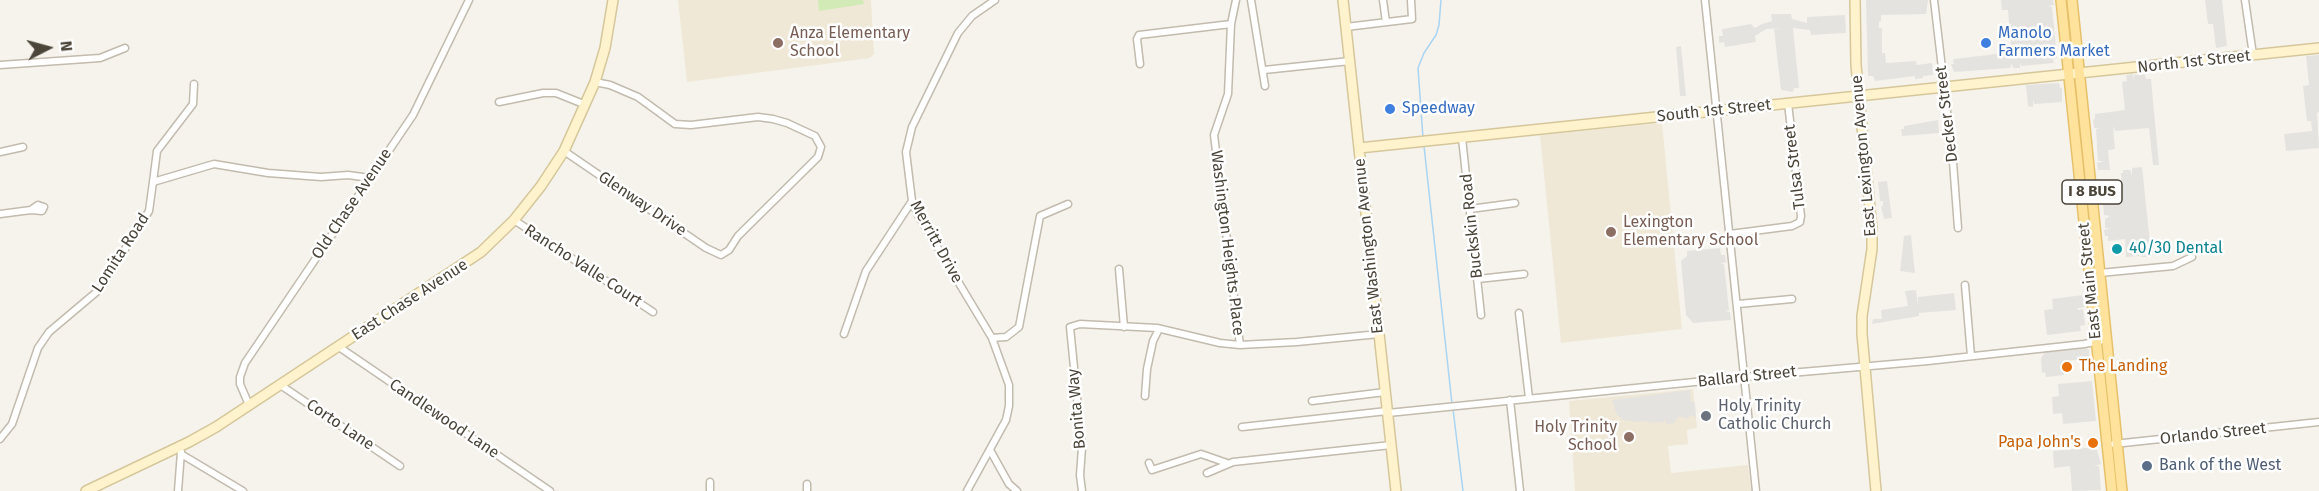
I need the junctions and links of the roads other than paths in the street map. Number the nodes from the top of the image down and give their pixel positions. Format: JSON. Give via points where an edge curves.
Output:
{"nodes":[{"id":1,"x":469,"y":0,"type":"edge"},
{"id":2,"x":613,"y":0,"type":"edge"},
{"id":3,"x":995,"y":0,"type":"edge"},
{"id":4,"x":1236,"y":0,"type":"edge"},
{"id":5,"x":1251,"y":0,"type":"edge"},
{"id":6,"x":1343,"y":0,"type":"edge"},
{"id":7,"x":1383,"y":0,"type":"edge"},
{"id":8,"x":1411,"y":0,"type":"edge"},
{"id":9,"x":1706,"y":0,"type":"edge"},
{"id":10,"x":1855,"y":0,"type":"edge"},
{"id":11,"x":1934,"y":0,"type":"edge"},
{"id":12,"x":2061,"y":0,"type":"edge"},
{"id":13,"x":2072,"y":0,"type":"edge"},
{"id":14,"x":2245,"y":0,"type":"edge"},
{"id":15,"x":1386,"y":22,"type":"junction"},
{"id":16,"x":1231,"y":24,"type":"junction"},
{"id":17,"x":1346,"y":27,"type":"junction"},
{"id":18,"x":125,"y":48,"type":"dead end"},
{"id":19,"x":2319,"y":48,"type":"edge"},
{"id":20,"x":2253,"y":55,"type":"junction"},
{"id":21,"x":1350,"y":61,"type":"junction"},
{"id":22,"x":1140,"y":64,"type":"dead end"},
{"id":23,"x":0,"y":65,"type":"edge"},
{"id":24,"x":1264,"y":70,"type":"junction"},
{"id":25,"x":2080,"y":74,"type":"junction"},
{"id":26,"x":2068,"y":75,"type":"junction"},
{"id":27,"x":595,"y":82,"type":"junction"},
{"id":28,"x":194,"y":84,"type":"dead end"},
{"id":29,"x":1265,"y":86,"type":"dead end"},
{"id":30,"x":1943,"y":88,"type":"junction"},
{"id":31,"x":1859,"y":96,"type":"junction"},
{"id":32,"x":499,"y":102,"type":"dead end"},
{"id":33,"x":1788,"y":104,"type":"junction"},
{"id":34,"x":586,"y":105,"type":"junction"},
{"id":35,"x":1717,"y":111,"type":"junction"},
{"id":36,"x":1462,"y":138,"type":"junction"},
{"id":37,"x":23,"y":147,"type":"dead end"},
{"id":38,"x":1359,"y":148,"type":"junction"},
{"id":39,"x":564,"y":151,"type":"junction"},
{"id":40,"x":0,"y":152,"type":"edge"},
{"id":41,"x":370,"y":178,"type":"junction"},
{"id":42,"x":153,"y":182,"type":"junction"},
{"id":43,"x":912,"y":201,"type":"junction"},
{"id":44,"x":1515,"y":203,"type":"dead end"},
{"id":45,"x":1068,"y":204,"type":"dead end"},
{"id":46,"x":1470,"y":209,"type":"junction"},
{"id":47,"x":31,"y":210,"type":"dead end"},
{"id":48,"x":0,"y":214,"type":"edge"},
{"id":49,"x":514,"y":220,"type":"junction"},
{"id":50,"x":1958,"y":228,"type":"dead end"},
{"id":51,"x":1730,"y":234,"type":"junction"},
{"id":52,"x":2192,"y":257,"type":"dead end"},
{"id":53,"x":1119,"y":269,"type":"dead end"},
{"id":54,"x":2100,"y":273,"type":"junction"},
{"id":55,"x":1524,"y":274,"type":"dead end"},
{"id":56,"x":2089,"y":274,"type":"junction"},
{"id":57,"x":1478,"y":279,"type":"junction"},
{"id":58,"x":1965,"y":285,"type":"dead end"},
{"id":59,"x":1792,"y":299,"type":"dead end"},
{"id":60,"x":1738,"y":304,"type":"junction"},
{"id":61,"x":653,"y":312,"type":"dead end"},
{"id":62,"x":1519,"y":313,"type":"dead end"},
{"id":63,"x":1481,"y":315,"type":"dead end"},
{"id":64,"x":1124,"y":327,"type":"junction"},
{"id":65,"x":1159,"y":329,"type":"junction"},
{"id":66,"x":844,"y":334,"type":"dead end"},
{"id":67,"x":1379,"y":334,"type":"junction"},
{"id":68,"x":992,"y":338,"type":"junction"},
{"id":69,"x":2101,"y":340,"type":"junction"},
{"id":70,"x":1240,"y":345,"type":"junction"},
{"id":71,"x":339,"y":347,"type":"junction"},
{"id":72,"x":1971,"y":356,"type":"junction"},
{"id":73,"x":1863,"y":365,"type":"junction"},
{"id":74,"x":1744,"y":376,"type":"junction"},
{"id":75,"x":279,"y":384,"type":"junction"},
{"id":76,"x":1385,"y":392,"type":"junction"},
{"id":77,"x":1145,"y":396,"type":"dead end"},
{"id":78,"x":1529,"y":398,"type":"junction"},
{"id":79,"x":1510,"y":400,"type":"junction"},
{"id":80,"x":1312,"y":401,"type":"dead end"},
{"id":81,"x":249,"y":405,"type":"junction"},
{"id":82,"x":1388,"y":412,"type":"junction"},
{"id":83,"x":2319,"y":422,"type":"edge"},
{"id":84,"x":1242,"y":427,"type":"dead end"},
{"id":85,"x":0,"y":439,"type":"edge"},
{"id":86,"x":2118,"y":443,"type":"junction"},
{"id":87,"x":2107,"y":444,"type":"junction"},
{"id":88,"x":1391,"y":445,"type":"junction"},
{"id":89,"x":181,"y":450,"type":"junction"},
{"id":90,"x":990,"y":450,"type":"junction"},
{"id":91,"x":1230,"y":462,"type":"junction"},
{"id":92,"x":1149,"y":463,"type":"dead end"},
{"id":93,"x":400,"y":466,"type":"dead end"},
{"id":94,"x":1207,"y":473,"type":"dead end"},
{"id":95,"x":710,"y":482,"type":"dead end"},
{"id":96,"x":86,"y":491,"type":"edge"},
{"id":97,"x":178,"y":491,"type":"edge"},
{"id":98,"x":243,"y":491,"type":"edge"},
{"id":99,"x":550,"y":491,"type":"edge"},
{"id":100,"x":710,"y":491,"type":"edge"},
{"id":101,"x":967,"y":491,"type":"edge"},
{"id":102,"x":1017,"y":491,"type":"edge"},
{"id":103,"x":1082,"y":491,"type":"edge"},
{"id":104,"x":1395,"y":491,"type":"edge"},
{"id":105,"x":1520,"y":491,"type":"edge"},
{"id":106,"x":1756,"y":491,"type":"edge"},
{"id":107,"x":1876,"y":491,"type":"edge"},
{"id":108,"x":2112,"y":491,"type":"edge"},
{"id":109,"x":2122,"y":491,"type":"edge"}],
"edges":[{"from":1,"to":41,"type":"street","name":"Old Chase Avenue","via":[[413,115]]},
{"from":2,"to":27,"type":"street","name":"East Chase Avenue"},
{"from":3,"to":43,"type":"street","name":"Merritt Drive","via":[[972,16],[958,33],[912,127],[906,152]]},
{"from":4,"to":16,"type":"street","name":"Washington Heights Place"},
{"from":5,"to":24,"type":"street"},
{"from":6,"to":17,"type":"street","name":"East Washington Avenue"},
{"from":7,"to":15,"type":"street"},
{"from":8,"to":15,"type":"street","via":[[1413,19]]},
{"from":9,"to":35,"type":"street"},
{"from":10,"to":31,"type":"street","name":"East Lexington Avenue"},
{"from":11,"to":30,"type":"street","name":"Decker Street"},
{"from":12,"to":26,"type":"main road","name":"East Main Street","number":"I 8 BUS"},
{"from":13,"to":25,"type":"main road","name":"East Main Street","number":"I 8 BUS"},
{"from":14,"to":20,"type":"street"},
{"from":15,"to":17,"type":"street"},
{"from":16,"to":22,"type":"street","via":[[1139,36]]},
{"from":16,"to":70,"type":"street","name":"Washington Heights Place","via":[[1228,94],[1214,135]]},
{"from":17,"to":21,"type":"street","name":"East Washington Avenue"},
{"from":18,"to":23,"type":"street","via":[[100,58]]},
{"from":19,"to":20,"type":"street","name":"North 1st Street"},
{"from":20,"to":25,"type":"street","name":"North 1st Street"},
{"from":21,"to":24,"type":"street"},
{"from":21,"to":38,"type":"street","name":"East Washington Avenue"},
{"from":24,"to":29,"type":"street"},
{"from":25,"to":26,"type":"street","name":"North 1st Street"},
{"from":25,"to":54,"type":"main road","name":"East Main Street","number":"I 8 BUS"},
{"from":26,"to":30,"type":"street","name":"South 1st Street"},
{"from":26,"to":56,"type":"main road","name":"East Main Street","number":"I 8 BUS"},
{"from":27,"to":34,"type":"street","name":"East Chase Avenue"},
{"from":27,"to":39,"type":"street","name":"Glenway Drive","via":[[638,97],[675,123],[773,118],[815,136],[820,147],[818,158],[720,255]]},
{"from":28,"to":42,"type":"street","name":"Lomita Road","via":[[193,104],[157,151]]},
{"from":30,"to":31,"type":"street","name":"South 1st Street"},
{"from":30,"to":50,"type":"street","name":"Decker Street"},
{"from":31,"to":33,"type":"street","name":"South 1st Street"},
{"from":31,"to":73,"type":"street","name":"East Lexington Avenue","via":[[1872,229],[1862,316]]},
{"from":32,"to":34,"type":"street","via":[[556,93]]},
{"from":33,"to":35,"type":"street","name":"South 1st Street"},
{"from":33,"to":51,"type":"street","name":"Tulsa Street","via":[[1800,222]]},
{"from":34,"to":39,"type":"street","name":"East Chase Avenue"},
{"from":35,"to":36,"type":"street","name":"South 1st Street"},
{"from":35,"to":51,"type":"street"},
{"from":36,"to":38,"type":"street","name":"South 1st Street"},
{"from":36,"to":46,"type":"street","name":"Buckskin Road"},
{"from":37,"to":40,"type":"street"},
{"from":38,"to":67,"type":"street","name":"East Washington Avenue"},
{"from":39,"to":49,"type":"street","name":"East Chase Avenue"},
{"from":41,"to":42,"type":"street","via":[[268,173],[214,165]]},
{"from":41,"to":81,"type":"street","name":"Old Chase Avenue","via":[[245,363],[240,384]]},
{"from":42,"to":85,"type":"street","name":"Lomita Road","via":[[149,211],[100,289],[49,332],[38,348],[12,424]]},
{"from":43,"to":66,"type":"street","via":[[866,271]]},
{"from":43,"to":68,"type":"street","name":"Merritt Drive"},
{"from":44,"to":46,"type":"street"},
{"from":45,"to":68,"type":"street","via":[[1040,216],[1019,327],[1006,337]]},
{"from":46,"to":57,"type":"street","name":"Buckskin Road"},
{"from":47,"to":48,"type":"street"},
{"from":49,"to":61,"type":"street","name":"Rancho Valle Court"},
{"from":49,"to":71,"type":"street","name":"East Chase Avenue","via":[[474,258]]},
{"from":51,"to":60,"type":"street"},
{"from":52,"to":54,"type":"street","via":[[2173,266]]},
{"from":53,"to":64,"type":"street"},
{"from":54,"to":56,"type":"street"},
{"from":54,"to":69,"type":"main road","name":"East Main Street","number":"I 8 BUS"},
{"from":55,"to":57,"type":"street"},
{"from":56,"to":69,"type":"main road","name":"East Main Street","number":"I 8 BUS"},
{"from":57,"to":63,"type":"street","name":"Buckskin Road"},
{"from":58,"to":72,"type":"street"},
{"from":59,"to":60,"type":"street"},
{"from":60,"to":74,"type":"street"},
{"from":62,"to":78,"type":"street"},
{"from":64,"to":65,"type":"street"},
{"from":64,"to":103,"type":"street","name":"Bonita Way","via":[[1070,327],[1082,448]]},
{"from":65,"to":70,"type":"street"},
{"from":65,"to":77,"type":"street","via":[[1153,340]]},
{"from":67,"to":70,"type":"street"},
{"from":67,"to":76,"type":"street","name":"East Washington Avenue"},
{"from":68,"to":90,"type":"street","name":"Merritt Drive","via":[[1008,379],[1010,399],[1005,420]]},
{"from":69,"to":72,"type":"street","name":"Ballard Street"},
{"from":69,"to":86,"type":"main road","name":"East Main Street","number":"I 8 BUS"},
{"from":69,"to":87,"type":"main road","name":"East Main Street","number":"I 8 BUS"},
{"from":71,"to":75,"type":"street","name":"East Chase Avenue"},
{"from":71,"to":99,"type":"street","name":"Candlewood Lane"},
{"from":72,"to":73,"type":"street","name":"Ballard Street"},
{"from":73,"to":74,"type":"street","name":"Ballard Street"},
{"from":73,"to":107,"type":"street","name":"East Lexington Avenue"},
{"from":74,"to":78,"type":"street","name":"Ballard Street"},
{"from":74,"to":106,"type":"street"},
{"from":75,"to":81,"type":"street","name":"East Chase Avenue"},
{"from":75,"to":93,"type":"street","name":"Corto Lane"},
{"from":76,"to":80,"type":"street"},
{"from":76,"to":82,"type":"street","name":"East Washington Avenue"},
{"from":78,"to":79,"type":"street","name":"Ballard Street"},
{"from":79,"to":82,"type":"street","name":"Ballard Street"},
{"from":79,"to":105,"type":"street"},
{"from":81,"to":89,"type":"street","name":"East Chase Avenue"},
{"from":82,"to":84,"type":"street","name":"Ballard Street"},
{"from":82,"to":88,"type":"street","name":"East Washington Avenue"},
{"from":83,"to":86,"type":"street","name":"Orlando Street"},
{"from":86,"to":87,"type":"street","name":"Orlando Street"},
{"from":86,"to":109,"type":"main road","name":"East Main Street","number":"I 8 BUS"},
{"from":87,"to":108,"type":"main road","name":"East Main Street","number":"I 8 BUS"},
{"from":88,"to":91,"type":"street"},
{"from":88,"to":104,"type":"street","name":"East Washington Avenue"},
{"from":89,"to":96,"type":"street","name":"East Chase Avenue"},
{"from":89,"to":97,"type":"street"},
{"from":89,"to":98,"type":"street"},
{"from":90,"to":101,"type":"street","name":"Merritt Drive"},
{"from":90,"to":102,"type":"street"},
{"from":91,"to":92,"type":"street","via":[[1201,454],[1152,470]]},
{"from":91,"to":94,"type":"street"},
{"from":95,"to":100,"type":"street"}]}
